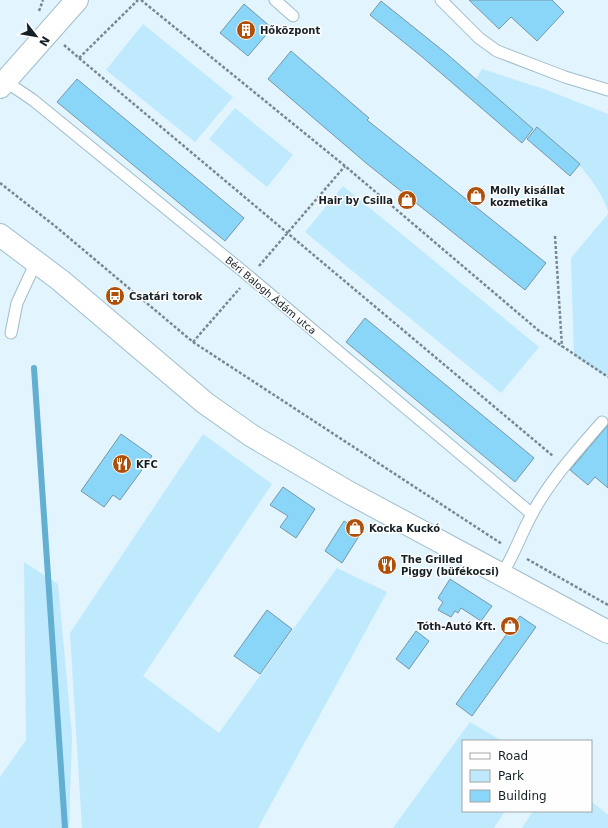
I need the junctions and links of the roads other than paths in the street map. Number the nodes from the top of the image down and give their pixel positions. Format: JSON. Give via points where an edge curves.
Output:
{"nodes":[{"id":1,"x":77,"y":0,"type":"edge"},
{"id":2,"x":274,"y":0,"type":"edge"},
{"id":3,"x":441,"y":0,"type":"edge"},
{"id":4,"x":293,"y":16,"type":"dead end"},
{"id":5,"x":2,"y":84,"type":"edge"},
{"id":6,"x":608,"y":90,"type":"edge"},
{"id":7,"x":0,"y":235,"type":"edge"},
{"id":8,"x":0,"y":245,"type":"edge"},
{"id":9,"x":36,"y":262,"type":"junction"},
{"id":10,"x":11,"y":333,"type":"dead end"},
{"id":11,"x":602,"y":422,"type":"dead end"},
{"id":12,"x":532,"y":514,"type":"junction"},
{"id":13,"x":502,"y":574,"type":"junction"},
{"id":14,"x":608,"y":632,"type":"edge"}],
"edges":[{"from":1,"to":5,"type":"street"},
{"from":2,"to":4,"type":"lane"},
{"from":3,"to":6,"type":"lane","via":[[497,52]]},
{"from":5,"to":12,"type":"lane","name":"Béri Balogh Ádám utca","via":[[33,100],[250,277]]},
{"from":7,"to":9,"type":"street"},
{"from":8,"to":9,"type":"street"},
{"from":9,"to":10,"type":"lane","via":[[17,303]]},
{"from":9,"to":13,"type":"street","via":[[219,414],[288,458]]},
{"from":11,"to":12,"type":"lane","via":[[565,466]]},
{"from":12,"to":13,"type":"lane"},
{"from":13,"to":14,"type":"street"}]}
